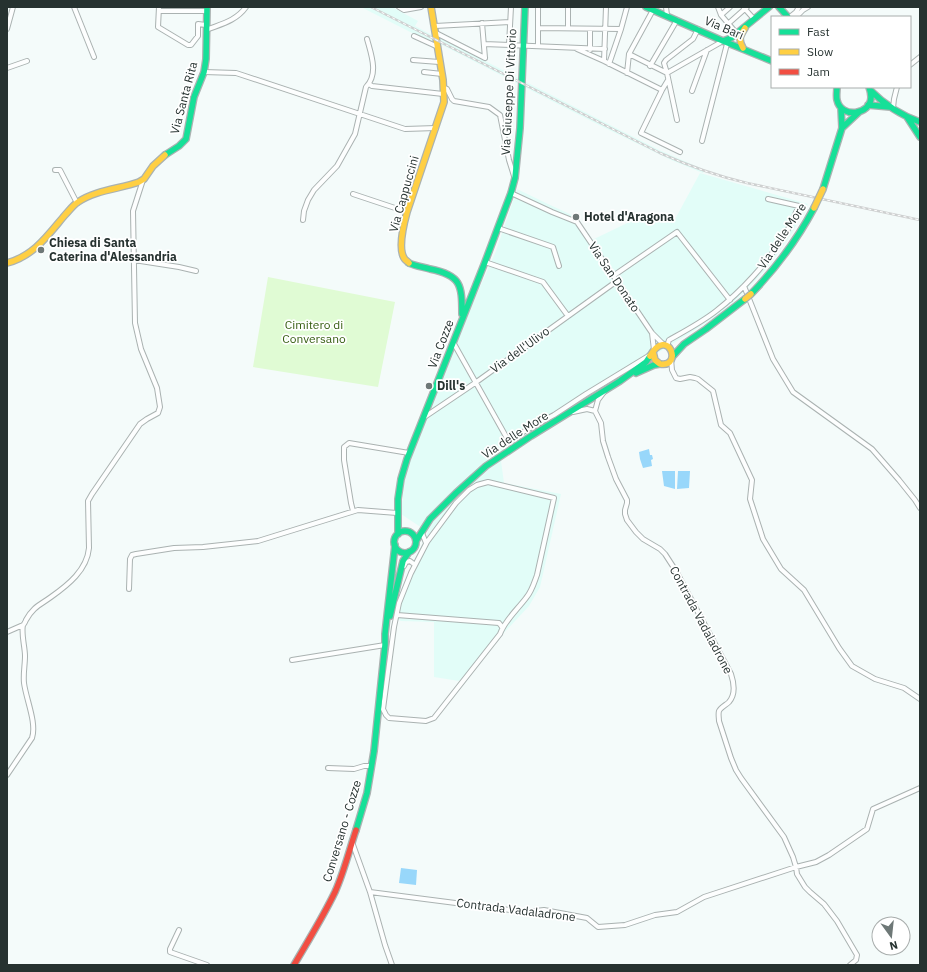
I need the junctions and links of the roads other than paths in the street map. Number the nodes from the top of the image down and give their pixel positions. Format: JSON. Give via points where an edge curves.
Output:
{"nodes":[{"id":1,"x":13,"y":7,"type":"edge"},
{"id":2,"x":74,"y":7,"type":"edge"},
{"id":3,"x":246,"y":7,"type":"edge"},
{"id":4,"x":398,"y":7,"type":"edge"},
{"id":5,"x":421,"y":7,"type":"edge"},
{"id":6,"x":431,"y":7,"type":"edge"},
{"id":7,"x":511,"y":7,"type":"edge"},
{"id":8,"x":525,"y":7,"type":"edge"},
{"id":9,"x":538,"y":7,"type":"edge"},
{"id":10,"x":568,"y":7,"type":"edge"},
{"id":11,"x":606,"y":7,"type":"edge"},
{"id":12,"x":627,"y":7,"type":"edge"},
{"id":13,"x":646,"y":7,"type":"edge"},
{"id":14,"x":666,"y":7,"type":"edge"},
{"id":15,"x":718,"y":7,"type":"edge"},
{"id":16,"x":730,"y":7,"type":"edge"},
{"id":17,"x":769,"y":7,"type":"edge"},
{"id":18,"x":779,"y":7,"type":"edge"},
{"id":19,"x":799,"y":7,"type":"edge"},
{"id":20,"x":808,"y":7,"type":"edge"},
{"id":21,"x":745,"y":8,"type":"edge"},
{"id":22,"x":159,"y":9,"type":"edge"},
{"id":23,"x":183,"y":9,"type":"edge"},
{"id":24,"x":207,"y":9,"type":"edge"},
{"id":25,"x":653,"y":10,"type":"junction"},
{"id":26,"x":666,"y":15,"type":"junction"},
{"id":27,"x":721,"y":15,"type":"junction"},
{"id":28,"x":788,"y":16,"type":"edge"},
{"id":29,"x":791,"y":16,"type":"edge"},
{"id":30,"x":797,"y":16,"type":"edge"},
{"id":31,"x":754,"y":19,"type":"junction"},
{"id":32,"x":677,"y":20,"type":"junction"},
{"id":33,"x":510,"y":22,"type":"junction"},
{"id":34,"x":482,"y":23,"type":"junction"},
{"id":35,"x":729,"y":24,"type":"junction"},
{"id":36,"x":434,"y":26,"type":"junction"},
{"id":37,"x":206,"y":27,"type":"junction"},
{"id":38,"x":538,"y":28,"type":"junction"},
{"id":39,"x":568,"y":28,"type":"junction"},
{"id":40,"x":7,"y":29,"type":"edge"},
{"id":41,"x":590,"y":29,"type":"junction"},
{"id":42,"x":606,"y":29,"type":"junction"},
{"id":43,"x":621,"y":29,"type":"junction"},
{"id":44,"x":698,"y":30,"type":"junction"},
{"id":45,"x":436,"y":34,"type":"junction"},
{"id":46,"x":414,"y":36,"type":"dead end"},
{"id":47,"x":367,"y":39,"type":"dead end"},
{"id":48,"x":731,"y":39,"type":"junction"},
{"id":49,"x":484,"y":44,"type":"junction"},
{"id":50,"x":508,"y":45,"type":"junction"},
{"id":51,"x":523,"y":46,"type":"junction"},
{"id":52,"x":538,"y":46,"type":"junction"},
{"id":53,"x":438,"y":47,"type":"junction"},
{"id":54,"x":573,"y":48,"type":"junction"},
{"id":55,"x":743,"y":48,"type":"junction"},
{"id":56,"x":590,"y":49,"type":"junction"},
{"id":57,"x":605,"y":49,"type":"junction"},
{"id":58,"x":708,"y":49,"type":"junction"},
{"id":59,"x":630,"y":54,"type":"junction"},
{"id":60,"x":590,"y":55,"type":"junction"},
{"id":61,"x":94,"y":57,"type":"dead end"},
{"id":62,"x":920,"y":58,"type":"edge"},
{"id":63,"x":413,"y":60,"type":"dead end"},
{"id":64,"x":771,"y":60,"type":"edge"},
{"id":65,"x":27,"y":61,"type":"dead end"},
{"id":66,"x":440,"y":62,"type":"junction"},
{"id":67,"x":606,"y":63,"type":"junction"},
{"id":68,"x":911,"y":64,"type":"edge"},
{"id":69,"x":650,"y":66,"type":"junction"},
{"id":70,"x":7,"y":68,"type":"edge"},
{"id":71,"x":204,"y":72,"type":"junction"},
{"id":72,"x":424,"y":72,"type":"dead end"},
{"id":73,"x":627,"y":73,"type":"junction"},
{"id":74,"x":667,"y":73,"type":"junction"},
{"id":75,"x":442,"y":74,"type":"junction"},
{"id":76,"x":668,"y":80,"type":"junction"},
{"id":77,"x":368,"y":84,"type":"junction"},
{"id":78,"x":443,"y":87,"type":"junction"},
{"id":79,"x":831,"y":88,"type":"edge"},
{"id":80,"x":837,"y":88,"type":"edge"},
{"id":81,"x":870,"y":88,"type":"edge"},
{"id":82,"x":898,"y":88,"type":"edge"},
{"id":83,"x":662,"y":90,"type":"junction"},
{"id":84,"x":692,"y":91,"type":"dead end"},
{"id":85,"x":443,"y":94,"type":"junction"},
{"id":86,"x":836,"y":98,"type":"junction"},
{"id":87,"x":868,"y":105,"type":"junction"},
{"id":88,"x":841,"y":108,"type":"junction"},
{"id":89,"x":893,"y":108,"type":"junction"},
{"id":90,"x":859,"y":112,"type":"junction"},
{"id":91,"x":359,"y":113,"type":"junction"},
{"id":92,"x":906,"y":117,"type":"junction"},
{"id":93,"x":677,"y":120,"type":"dead end"},
{"id":94,"x":920,"y":122,"type":"edge"},
{"id":95,"x":436,"y":128,"type":"junction"},
{"id":96,"x":842,"y":128,"type":"junction"},
{"id":97,"x":920,"y":137,"type":"edge"},
{"id":98,"x":702,"y":141,"type":"dead end"},
{"id":99,"x":680,"y":152,"type":"dead end"},
{"id":100,"x":55,"y":170,"type":"dead end"},
{"id":101,"x":515,"y":178,"type":"junction"},
{"id":102,"x":143,"y":180,"type":"junction"},
{"id":103,"x":511,"y":193,"type":"junction"},
{"id":104,"x":353,"y":194,"type":"dead end"},
{"id":105,"x":768,"y":199,"type":"dead end"},
{"id":106,"x":78,"y":203,"type":"junction"},
{"id":107,"x":407,"y":212,"type":"junction"},
{"id":108,"x":303,"y":220,"type":"dead end"},
{"id":109,"x":498,"y":228,"type":"junction"},
{"id":110,"x":134,"y":260,"type":"junction"},
{"id":111,"x":485,"y":262,"type":"junction"},
{"id":112,"x":7,"y":264,"type":"edge"},
{"id":113,"x":559,"y":266,"type":"dead end"},
{"id":114,"x":196,"y":271,"type":"dead end"},
{"id":115,"x":613,"y":276,"type":"junction"},
{"id":116,"x":617,"y":281,"type":"junction"},
{"id":117,"x":744,"y":286,"type":"junction"},
{"id":118,"x":730,"y":300,"type":"junction"},
{"id":119,"x":568,"y":316,"type":"junction"},
{"id":120,"x":462,"y":318,"type":"junction"},
{"id":121,"x":652,"y":332,"type":"junction"},
{"id":122,"x":453,"y":342,"type":"junction"},
{"id":123,"x":683,"y":343,"type":"junction"},
{"id":124,"x":667,"y":346,"type":"junction"},
{"id":125,"x":653,"y":352,"type":"junction"},
{"id":126,"x":672,"y":358,"type":"junction"},
{"id":127,"x":662,"y":364,"type":"junction"},
{"id":128,"x":672,"y":370,"type":"junction"},
{"id":129,"x":628,"y":376,"type":"junction"},
{"id":130,"x":475,"y":383,"type":"junction"},
{"id":131,"x":604,"y":391,"type":"junction"},
{"id":132,"x":595,"y":411,"type":"junction"},
{"id":133,"x":569,"y":413,"type":"junction"},
{"id":134,"x":423,"y":419,"type":"junction"},
{"id":135,"x":508,"y":440,"type":"junction"},
{"id":136,"x":503,"y":443,"type":"dead end"},
{"id":137,"x":409,"y":453,"type":"junction"},
{"id":138,"x":920,"y":508,"type":"edge"},
{"id":139,"x":353,"y":511,"type":"junction"},
{"id":140,"x":397,"y":513,"type":"junction"},
{"id":141,"x":397,"y":520,"type":"junction"},
{"id":142,"x":425,"y":526,"type":"junction"},
{"id":143,"x":405,"y":531,"type":"junction"},
{"id":144,"x":412,"y":533,"type":"junction"},
{"id":145,"x":422,"y":533,"type":"junction"},
{"id":146,"x":398,"y":534,"type":"junction"},
{"id":147,"x":416,"y":541,"type":"junction"},
{"id":148,"x":426,"y":543,"type":"junction"},
{"id":149,"x":395,"y":545,"type":"junction"},
{"id":150,"x":409,"y":552,"type":"junction"},
{"id":151,"x":415,"y":565,"type":"junction"},
{"id":152,"x":129,"y":589,"type":"dead end"},
{"id":153,"x":393,"y":600,"type":"junction"},
{"id":154,"x":397,"y":615,"type":"junction"},
{"id":155,"x":23,"y":625,"type":"junction"},
{"id":156,"x":502,"y":627,"type":"junction"},
{"id":157,"x":7,"y":632,"type":"edge"},
{"id":158,"x":384,"y":645,"type":"junction"},
{"id":159,"x":292,"y":660,"type":"dead end"},
{"id":160,"x":920,"y":699,"type":"edge"},
{"id":161,"x":372,"y":766,"type":"junction"},
{"id":162,"x":328,"y":768,"type":"dead end"},
{"id":163,"x":7,"y":775,"type":"edge"},
{"id":164,"x":920,"y":788,"type":"edge"},
{"id":165,"x":352,"y":841,"type":"junction"},
{"id":166,"x":796,"y":867,"type":"junction"},
{"id":167,"x":370,"y":892,"type":"junction"},
{"id":168,"x":179,"y":930,"type":"dead end"},
{"id":169,"x":207,"y":965,"type":"edge"},
{"id":170,"x":294,"y":965,"type":"edge"},
{"id":171,"x":392,"y":965,"type":"edge"},
{"id":172,"x":850,"y":965,"type":"edge"}],
"edges":[{"from":1,"to":40,"type":"street"},
{"from":2,"to":61,"type":"street"},
{"from":3,"to":37,"type":"street","via":[[235,18]]},
{"from":4,"to":5,"type":"street","via":[[404,10]]},
{"from":6,"to":36,"type":"main road","name":"Via Cappuccini"},
{"from":7,"to":33,"type":"street"},
{"from":8,"to":51,"type":"main road","name":"Via Giuseppe Di Vittorio"},
{"from":9,"to":38,"type":"street"},
{"from":10,"to":39,"type":"street"},
{"from":11,"to":42,"type":"street"},
{"from":12,"to":43,"type":"street"},
{"from":13,"to":25,"type":"main road","name":"Via Bari"},
{"from":14,"to":26,"type":"street"},
{"from":15,"to":27,"type":"street"},
{"from":16,"to":27,"type":"street"},
{"from":17,"to":31,"type":"main road"},
{"from":18,"to":28,"type":"main road"},
{"from":19,"to":29,"type":"street"},
{"from":20,"to":30,"type":"street"},
{"from":21,"to":31,"type":"street"},
{"from":21,"to":35,"type":"street"},
{"from":22,"to":23,"type":"street"},
{"from":22,"to":37,"type":"street","via":[[158,27],[188,45],[191,45],[198,36],[198,24]]},
{"from":23,"to":24,"type":"street"},
{"from":24,"to":37,"type":"main road","name":"Via Santa Rita"},
{"from":25,"to":26,"type":"main road","name":"Via Bari"},
{"from":25,"to":59,"type":"street"},
{"from":26,"to":32,"type":"main road","name":"Via Bari"},
{"from":27,"to":35,"type":"street"},
{"from":31,"to":48,"type":"main road"},
{"from":32,"to":44,"type":"main road","name":"Via Bari"},
{"from":32,"to":69,"type":"street"},
{"from":33,"to":34,"type":"street"},
{"from":33,"to":50,"type":"street"},
{"from":34,"to":36,"type":"street"},
{"from":34,"to":49,"type":"street"},
{"from":35,"to":48,"type":"street","via":[[732,28]]},
{"from":36,"to":45,"type":"main road","name":"Via Cappuccini"},
{"from":37,"to":71,"type":"main road","name":"Via Santa Rita"},
{"from":38,"to":39,"type":"street"},
{"from":38,"to":52,"type":"street"},
{"from":39,"to":41,"type":"street"},
{"from":41,"to":42,"type":"street"},
{"from":41,"to":56,"type":"street"},
{"from":42,"to":43,"type":"street"},
{"from":42,"to":57,"type":"street"},
{"from":43,"to":67,"type":"street"},
{"from":44,"to":48,"type":"main road","name":"Via Bari"},
{"from":44,"to":74,"type":"street","via":[[693,39],[664,61]]},
{"from":45,"to":49,"type":"street","via":[[485,58]]},
{"from":45,"to":53,"type":"main road","name":"Via Cappuccini"},
{"from":46,"to":53,"type":"street"},
{"from":47,"to":77,"type":"street","via":[[374,70]]},
{"from":48,"to":55,"type":"main road","name":"Via Bari"},
{"from":48,"to":55,"type":"main road"},
{"from":48,"to":58,"type":"street"},
{"from":48,"to":98,"type":"street"},
{"from":49,"to":50,"type":"street"},
{"from":50,"to":51,"type":"street"},
{"from":51,"to":52,"type":"street"},
{"from":51,"to":101,"type":"main road","name":"Via Giuseppe Di Vittorio"},
{"from":52,"to":54,"type":"street"},
{"from":53,"to":66,"type":"main road","name":"Via Cappuccini"},
{"from":54,"to":56,"type":"street"},
{"from":54,"to":60,"type":"street"},
{"from":55,"to":64,"type":"main road","name":"Via Bari"},
{"from":56,"to":57,"type":"street"},
{"from":56,"to":60,"type":"street"},
{"from":57,"to":67,"type":"street"},
{"from":58,"to":74,"type":"street"},
{"from":58,"to":84,"type":"street"},
{"from":59,"to":69,"type":"street"},
{"from":59,"to":73,"type":"street"},
{"from":60,"to":67,"type":"street"},
{"from":62,"to":68,"type":"street"},
{"from":63,"to":66,"type":"street"},
{"from":65,"to":70,"type":"street"},
{"from":66,"to":75,"type":"main road","name":"Via Cappuccini"},
{"from":67,"to":73,"type":"street"},
{"from":69,"to":74,"type":"street"},
{"from":71,"to":91,"type":"street","via":[[236,73]]},
{"from":71,"to":102,"type":"main road","name":"Via Santa Rita","via":[[194,97],[186,140],[155,164]]},
{"from":72,"to":75,"type":"street"},
{"from":73,"to":83,"type":"street"},
{"from":74,"to":76,"type":"street"},
{"from":75,"to":78,"type":"main road","name":"Via Cappuccini"},
{"from":76,"to":83,"type":"street"},
{"from":76,"to":93,"type":"street"},
{"from":77,"to":85,"type":"street"},
{"from":77,"to":91,"type":"street"},
{"from":78,"to":85,"type":"main road","name":"Via Cappuccini"},
{"from":78,"to":101,"type":"street","via":[[454,101],[489,107],[500,115]]},
{"from":79,"to":86,"type":"main road"},
{"from":80,"to":86,"type":"main road"},
{"from":81,"to":87,"type":"main road"},
{"from":81,"to":89,"type":"main road","via":[[880,100]]},
{"from":82,"to":89,"type":"street"},
{"from":83,"to":99,"type":"street","via":[[641,133]]},
{"from":85,"to":95,"type":"main road","name":"Via Cappuccini","via":[[444,102]]},
{"from":86,"to":88,"type":"main road"},
{"from":87,"to":89,"type":"main road"},
{"from":87,"to":90,"type":"main road"},
{"from":88,"to":90,"type":"main road","via":[[849,113]]},
{"from":88,"to":96,"type":"main road"},
{"from":89,"to":92,"type":"main road"},
{"from":90,"to":96,"type":"main road"},
{"from":91,"to":95,"type":"street","via":[[405,129]]},
{"from":91,"to":108,"type":"street","via":[[354,134],[337,166],[308,200]]},
{"from":92,"to":94,"type":"main road"},
{"from":92,"to":97,"type":"main road"},
{"from":95,"to":107,"type":"main road","name":"Via Cappuccini"},
{"from":96,"to":123,"type":"main road","name":"Via delle More","bridge":true,"via":[[823,189],[802,229],[782,258],[751,294]]},
{"from":100,"to":106,"type":"street","via":[[60,170]]},
{"from":101,"to":103,"type":"main road","name":"Via Cozze"},
{"from":102,"to":106,"type":"main road","via":[[91,196]]},
{"from":102,"to":110,"type":"street","via":[[133,211]]},
{"from":103,"to":109,"type":"main road","name":"Via Cozze"},
{"from":103,"to":115,"type":"street","name":"Via San Donato","via":[[577,222]]},
{"from":104,"to":107,"type":"street"},
{"from":105,"to":117,"type":"street","via":[[799,206],[772,254]]},
{"from":106,"to":112,"type":"main road","via":[[36,247],[22,258]]},
{"from":107,"to":120,"type":"main road","name":"Via Cappuccini","via":[[402,236],[404,259],[414,265],[448,273],[459,282],[463,300]]},
{"from":109,"to":111,"type":"main road","name":"Via Cozze"},
{"from":109,"to":113,"type":"street","via":[[553,248]]},
{"from":110,"to":114,"type":"street"},
{"from":110,"to":155,"type":"street","via":[[136,329],[157,388],[160,411],[140,424],[88,501],[89,555],[81,568],[68,584],[33,609]]},
{"from":111,"to":119,"type":"street","via":[[543,282]]},
{"from":111,"to":120,"type":"main road","name":"Via Cozze"},
{"from":115,"to":116,"type":"street","name":"Via San Donato"},
{"from":115,"to":118,"type":"street","via":[[677,232]]},
{"from":116,"to":119,"type":"street","name":"Via dell'Ulivo"},
{"from":116,"to":121,"type":"street","name":"Via San Donato"},
{"from":117,"to":118,"type":"street"},
{"from":117,"to":138,"type":"street","via":[[773,359],[793,392],[872,449]]},
{"from":118,"to":124,"type":"street","via":[[716,312],[669,340]]},
{"from":119,"to":130,"type":"street","name":"Via dell'Ulivo"},
{"from":120,"to":122,"type":"main road","name":"Via Cozze"},
{"from":121,"to":124,"type":"street","name":"Via San Donato"},
{"from":121,"to":125,"type":"street"},
{"from":122,"to":130,"type":"street"},
{"from":122,"to":134,"type":"main road","name":"Via Cozze"},
{"from":123,"to":124,"type":"main road"},
{"from":123,"to":126,"type":"main road"},
{"from":124,"to":125,"type":"main road","via":[[659,345]]},
{"from":124,"to":126,"type":"main road","via":[[672,351]]},
{"from":125,"to":127,"type":"main road","via":[[654,360]]},
{"from":125,"to":129,"type":"main road","via":[[649,359]]},
{"from":125,"to":135,"type":"street","via":[[554,415]]},
{"from":126,"to":127,"type":"main road","via":[[668,363]]},
{"from":126,"to":128,"type":"street"},
{"from":127,"to":128,"type":"street"},
{"from":127,"to":129,"type":"main road"},
{"from":128,"to":160,"type":"street","via":[[676,378],[698,379],[713,391],[721,425],[730,433],[752,480],[750,500],[763,539],[781,569],[804,590],[852,666],[875,679],[904,688]]},
{"from":129,"to":131,"type":"main road","name":"Via delle More"},
{"from":130,"to":134,"type":"street","name":"Via dell'Ulivo"},
{"from":130,"to":135,"type":"street"},
{"from":131,"to":132,"type":"street"},
{"from":131,"to":133,"type":"main road","name":"Via delle More"},
{"from":132,"to":133,"type":"street","via":[[587,409]]},
{"from":132,"to":166,"type":"street","name":"Contrada Vadaladrone","via":[[601,423],[608,457],[627,503],[627,520],[636,532],[665,554],[731,674],[734,687],[732,697],[718,715],[731,758],[741,778],[784,837]]},
{"from":133,"to":142,"type":"main road","name":"Via delle More","via":[[509,450],[469,480]]},
{"from":134,"to":137,"type":"main road","name":"Via Cozze"},
{"from":135,"to":136,"type":"street"},
{"from":137,"to":139,"type":"street","via":[[349,443],[344,446]]},
{"from":137,"to":140,"type":"main road","name":"Via Cozze","via":[[399,491]]},
{"from":139,"to":140,"type":"street"},
{"from":139,"to":152,"type":"street","via":[[258,541],[174,548],[132,555]]},
{"from":140,"to":141,"type":"main road","name":"Via Cozze"},
{"from":141,"to":143,"type":"main road"},
{"from":141,"to":146,"type":"main road","name":"Via Cozze"},
{"from":142,"to":144,"type":"main road"},
{"from":142,"to":145,"type":"main road"},
{"from":143,"to":144,"type":"main road"},
{"from":143,"to":146,"type":"main road"},
{"from":144,"to":147,"type":"main road"},
{"from":145,"to":147,"type":"main road"},
{"from":145,"to":148,"type":"street"},
{"from":146,"to":149,"type":"main road"},
{"from":147,"to":148,"type":"street"},
{"from":147,"to":150,"type":"main road","via":[[415,548]]},
{"from":148,"to":151,"type":"street"},
{"from":148,"to":156,"type":"street","via":[[456,503],[477,484],[488,482],[554,498],[534,585],[526,599]]},
{"from":149,"to":150,"type":"main road","via":[[402,552]]},
{"from":149,"to":158,"type":"main road"},
{"from":150,"to":153,"type":"main road","via":[[403,560]]},
{"from":151,"to":153,"type":"street","via":[[410,561],[404,564]]},
{"from":151,"to":154,"type":"street","via":[[399,603]]},
{"from":153,"to":158,"type":"main road"},
{"from":154,"to":156,"type":"street","via":[[498,623]]},
{"from":154,"to":156,"type":"street","via":[[383,710],[389,718],[426,721],[434,718],[500,634]]},
{"from":155,"to":157,"type":"street"},
{"from":155,"to":163,"type":"street","via":[[24,683],[33,732],[32,738]]},
{"from":158,"to":159,"type":"street"},
{"from":158,"to":161,"type":"main road","name":"Conversano - Cozze"},
{"from":161,"to":162,"type":"street","via":[[354,769]]},
{"from":161,"to":165,"type":"main road","name":"Conversano - Cozze","via":[[367,793]]},
{"from":164,"to":166,"type":"street","via":[[874,809],[867,829],[829,855],[816,862]]},
{"from":165,"to":167,"type":"street"},
{"from":165,"to":170,"type":"main road","name":"Conversano - Cozze","via":[[335,892]]},
{"from":166,"to":167,"type":"street","name":"Contrada Vadaladrone","via":[[704,897],[677,912],[655,915],[625,925],[598,927],[587,918],[544,910],[526,912]]},
{"from":166,"to":172,"type":"street","via":[[805,887],[824,904],[857,955],[856,960]]},
{"from":167,"to":171,"type":"street"},
{"from":168,"to":169,"type":"street","via":[[170,952]]}]}
